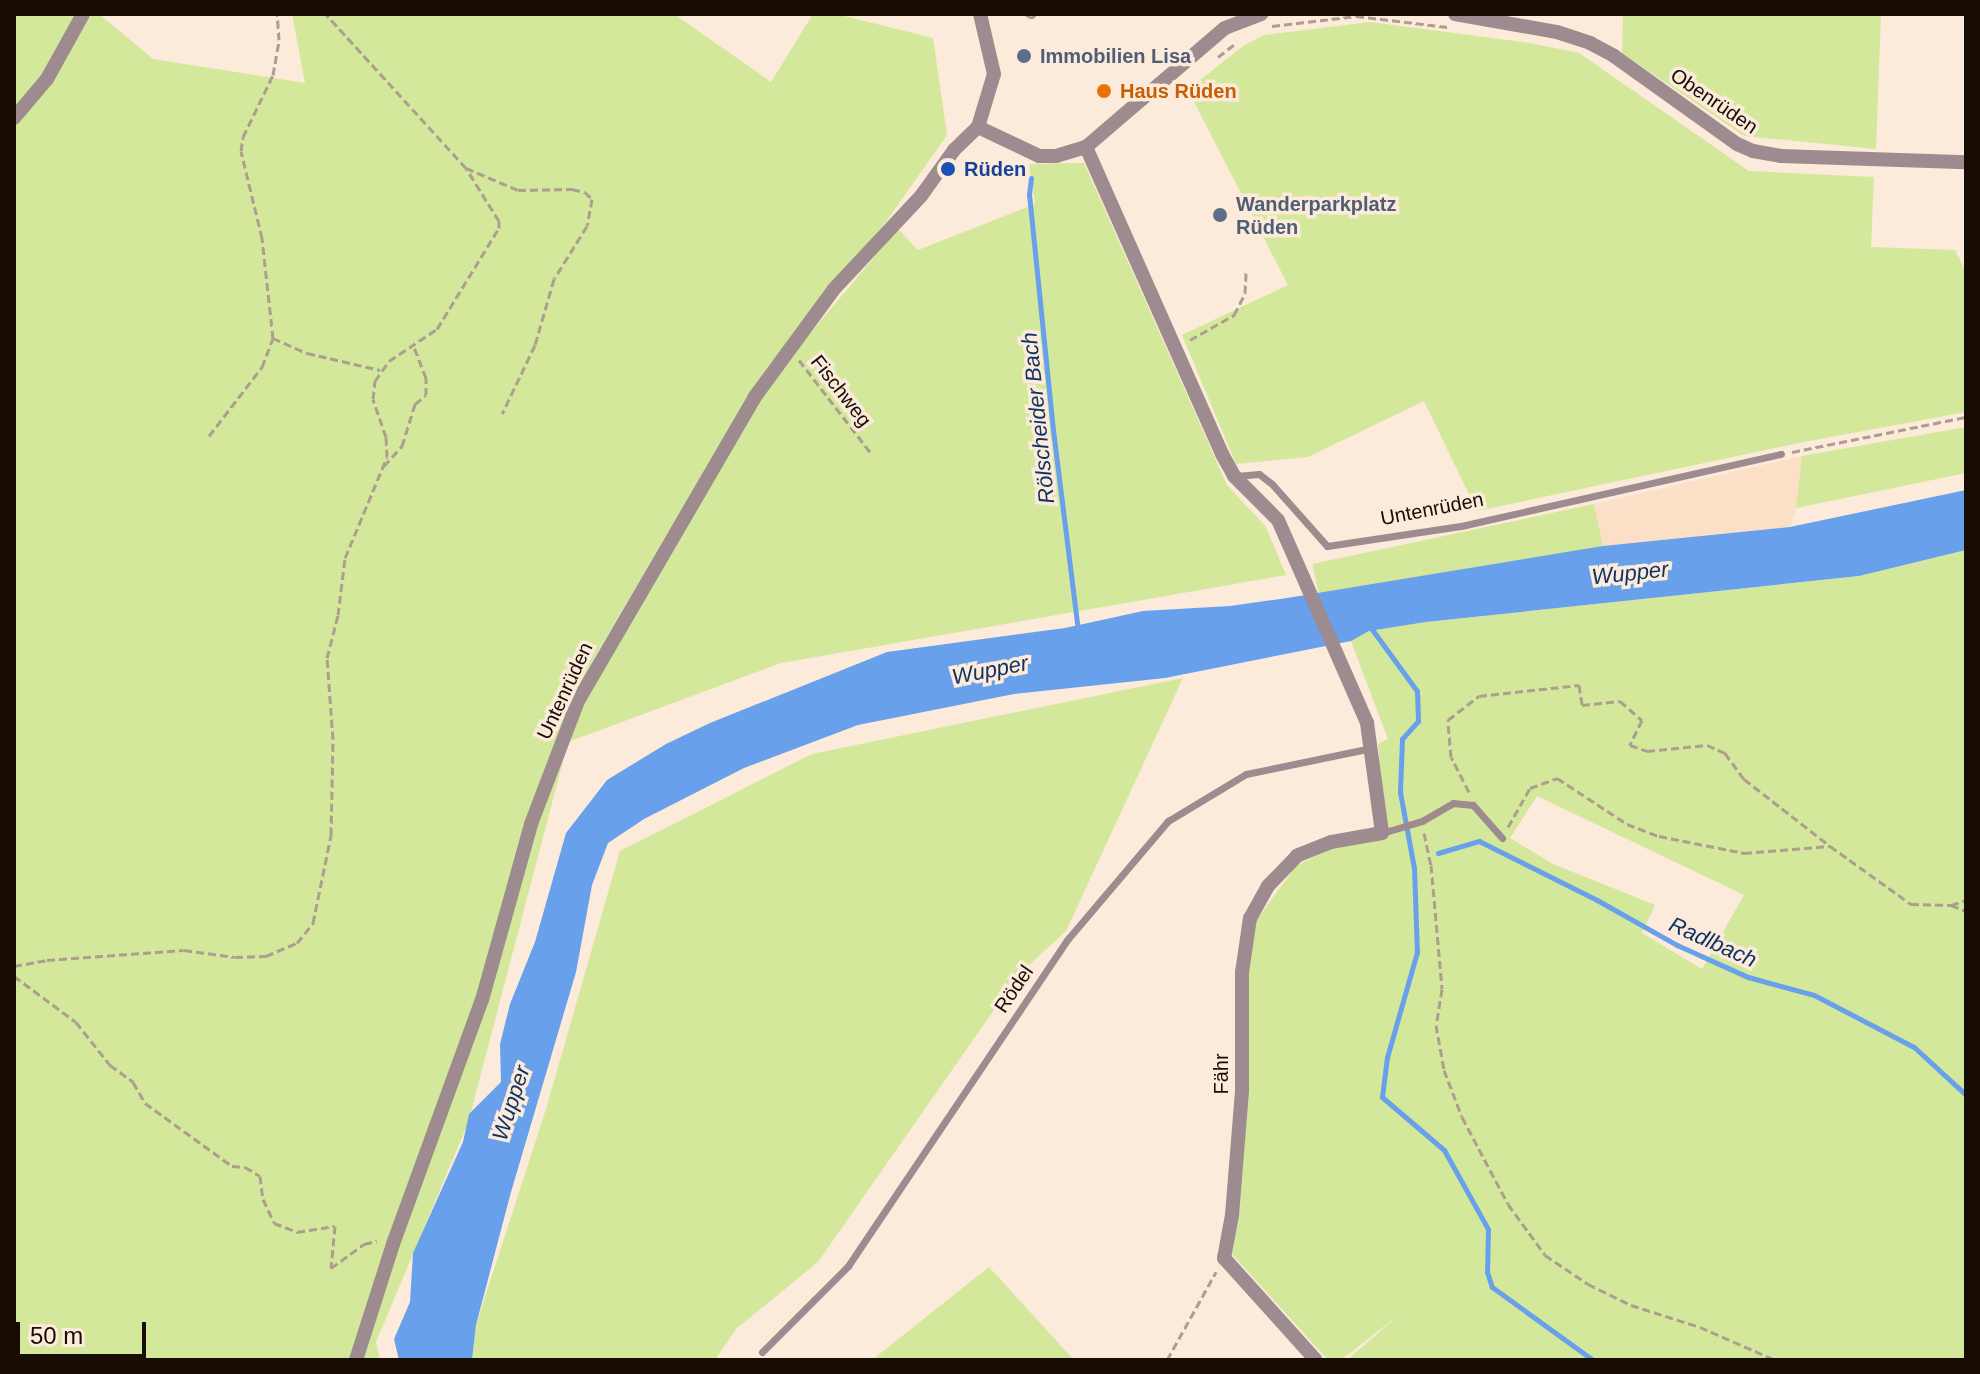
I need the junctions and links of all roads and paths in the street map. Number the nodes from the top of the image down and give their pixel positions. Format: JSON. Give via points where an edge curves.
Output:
{"nodes":[{"id":1,"x":83,"y":14,"type":"edge"},
{"id":2,"x":277,"y":14,"type":"edge"},
{"id":3,"x":326,"y":14,"type":"edge"},
{"id":4,"x":980,"y":14,"type":"edge"},
{"id":5,"x":1025,"y":14,"type":"edge"},
{"id":6,"x":1036,"y":14,"type":"edge"},
{"id":7,"x":1262,"y":20,"type":"edge"},
{"id":8,"x":1451,"y":21,"type":"edge"},
{"id":9,"x":1247,"y":34,"type":"dead end"},
{"id":10,"x":1209,"y":64,"type":"dead end"},
{"id":11,"x":14,"y":118,"type":"edge"},
{"id":12,"x":978,"y":127,"type":"junction"},
{"id":13,"x":1086,"y":147,"type":"junction"},
{"id":14,"x":1966,"y":162,"type":"edge"},
{"id":15,"x":466,"y":168,"type":"junction"},
{"id":16,"x":1246,"y":272,"type":"dead end"},
{"id":17,"x":273,"y":338,"type":"junction"},
{"id":18,"x":414,"y":347,"type":"junction"},
{"id":19,"x":790,"y":348,"type":"junction"},
{"id":20,"x":1175,"y":349,"type":"junction"},
{"id":21,"x":380,"y":370,"type":"junction"},
{"id":22,"x":502,"y":414,"type":"dead end"},
{"id":23,"x":1966,"y":417,"type":"edge"},
{"id":24,"x":209,"y":436,"type":"dead end"},
{"id":25,"x":870,"y":452,"type":"dead end"},
{"id":26,"x":1781,"y":454,"type":"joint"},
{"id":27,"x":384,"y":466,"type":"junction"},
{"id":28,"x":1234,"y":476,"type":"junction"},
{"id":29,"x":1371,"y":748,"type":"junction"},
{"id":30,"x":1473,"y":805,"type":"junction"},
{"id":31,"x":1418,"y":823,"type":"junction"},
{"id":32,"x":1382,"y":833,"type":"junction"},
{"id":33,"x":1502,"y":838,"type":"joint"},
{"id":34,"x":1830,"y":846,"type":"junction"},
{"id":35,"x":1966,"y":900,"type":"edge"},
{"id":36,"x":1951,"y":905,"type":"junction"},
{"id":37,"x":1966,"y":911,"type":"edge"},
{"id":38,"x":14,"y":966,"type":"edge"},
{"id":39,"x":14,"y":976,"type":"edge"},
{"id":40,"x":393,"y":1244,"type":"junction"},
{"id":41,"x":1224,"y":1258,"type":"junction"},
{"id":42,"x":762,"y":1352,"type":"dead end"},
{"id":43,"x":356,"y":1360,"type":"edge"},
{"id":44,"x":1167,"y":1360,"type":"edge"},
{"id":45,"x":1316,"y":1360,"type":"edge"},
{"id":46,"x":1775,"y":1360,"type":"edge"}],
"edges":[{"from":1,"to":11,"type":"street","via":[[47,79]]},
{"from":2,"to":17,"type":"path","via":[[273,75],[241,151],[262,238]]},
{"from":3,"to":15,"type":"path"},
{"from":4,"to":12,"type":"street","name":"Untenrüden","via":[[994,74]]},
{"from":5,"to":6,"type":"path"},
{"from":7,"to":8,"type":"path","via":[[1356,16]]},
{"from":7,"to":13,"type":"street","via":[[1225,28]]},
{"from":8,"to":14,"type":"street","name":"Obenrüden","via":[[1557,32],[1590,43],[1753,151]]},
{"from":9,"to":10,"type":"path"},
{"from":12,"to":13,"type":"street","via":[[1039,156]]},
{"from":12,"to":19,"type":"street","name":"Untenrüden","via":[[834,289]]},
{"from":13,"to":20,"type":"street"},
{"from":15,"to":18,"type":"path","via":[[499,221],[496,238],[437,329]]},
{"from":15,"to":22,"type":"path","via":[[518,190],[578,189],[592,199],[587,226],[554,279],[535,345]]},
{"from":16,"to":20,"type":"path","via":[[1242,303],[1234,315]]},
{"from":17,"to":21,"type":"path","via":[[307,353]]},
{"from":17,"to":24,"type":"path","via":[[262,367]]},
{"from":18,"to":21,"type":"path"},
{"from":18,"to":27,"type":"path","via":[[426,378],[426,395],[415,404],[402,446]]},
{"from":19,"to":25,"type":"path","name":"Fischweg"},
{"from":19,"to":40,"type":"street","name":"Untenrüden","via":[[754,398],[578,701],[531,824],[482,1000]]},
{"from":20,"to":28,"type":"street"},
{"from":21,"to":27,"type":"path","via":[[373,399],[387,445]]},
{"from":23,"to":26,"type":"path"},
{"from":26,"to":28,"type":"lane","name":"Untenrüden","via":[[1435,531],[1327,546],[1259,474]]},
{"from":27,"to":38,"type":"path","via":[[345,558],[327,658],[333,739],[331,835],[310,930],[286,951],[266,956],[184,950]]},
{"from":28,"to":29,"type":"street","via":[[1272,511],[1286,537],[1367,723]]},
{"from":29,"to":32,"type":"street"},
{"from":29,"to":42,"type":"lane","name":"Rödel","via":[[1246,774],[1168,821],[1067,940],[848,1266]]},
{"from":30,"to":31,"type":"lane","name":"Fähr","via":[[1453,803]]},
{"from":30,"to":33,"type":"lane"},
{"from":30,"to":34,"type":"path","via":[[1466,780],[1451,757],[1448,720],[1479,696],[1579,685],[1582,705],[1620,701],[1642,720],[1630,745],[1647,751],[1707,745],[1725,753],[1744,779]]},
{"from":31,"to":32,"type":"lane","name":"Fähr"},
{"from":31,"to":46,"type":"path","via":[[1435,912],[1442,989],[1436,1025],[1444,1070],[1462,1117],[1508,1204],[1545,1255],[1588,1284]]},
{"from":32,"to":41,"type":"street","name":"Fähr","via":[[1331,842],[1297,856],[1268,886],[1250,918],[1242,972],[1237,1155]]},
{"from":33,"to":34,"type":"path","via":[[1530,788],[1557,778],[1627,824],[1691,845],[1744,853]]},
{"from":34,"to":36,"type":"path","via":[[1911,904]]},
{"from":35,"to":36,"type":"path"},
{"from":36,"to":37,"type":"path"},
{"from":39,"to":40,"type":"path","via":[[76,1022],[110,1065],[133,1082],[145,1103],[232,1166],[260,1176],[274,1223],[297,1232],[335,1226],[331,1268],[371,1241]]},
{"from":40,"to":43,"type":"street","name":"Untenrüden"},
{"from":41,"to":44,"type":"path"},
{"from":41,"to":45,"type":"street"}]}
